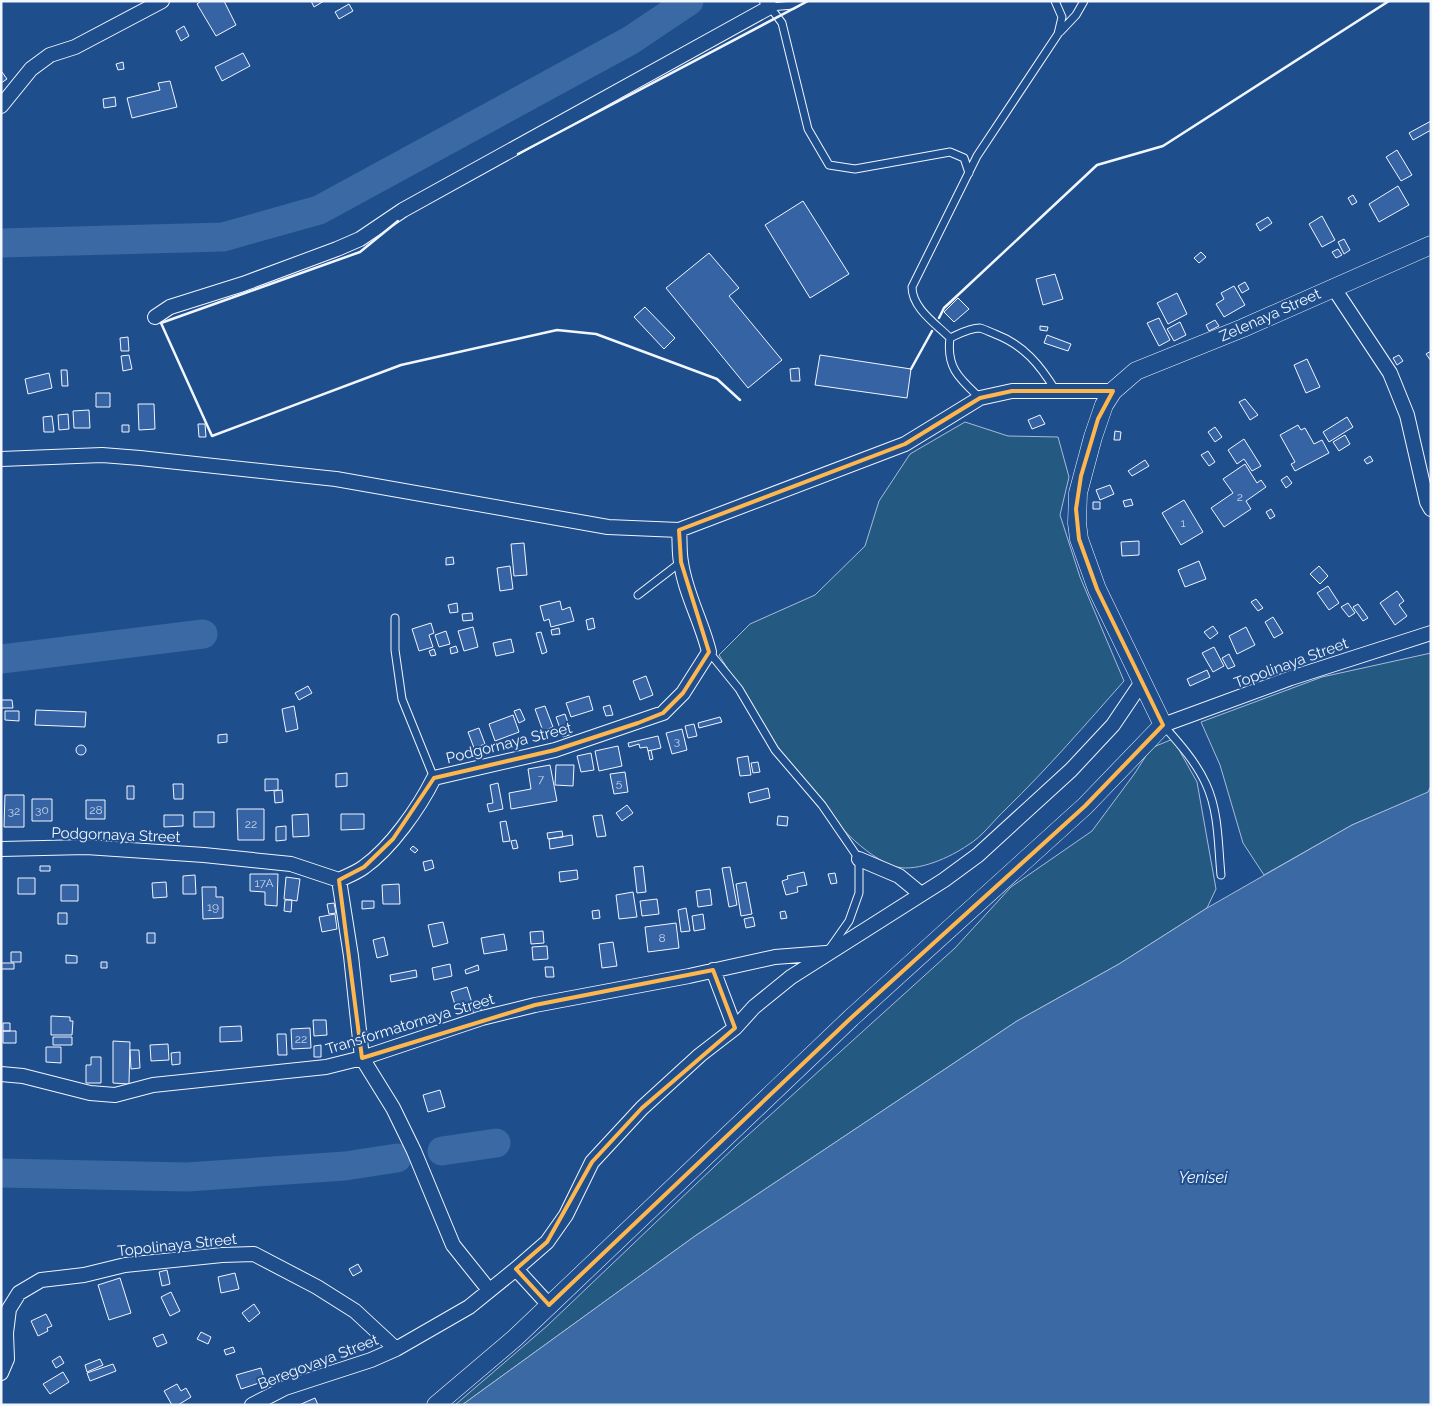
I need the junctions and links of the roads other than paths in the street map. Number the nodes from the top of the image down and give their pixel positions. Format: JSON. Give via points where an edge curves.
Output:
{"nodes":[{"id":1,"x":162,"y":1,"type":"edge"},
{"id":2,"x":800,"y":1,"type":"edge"},
{"id":3,"x":1055,"y":1,"type":"edge"},
{"id":4,"x":1084,"y":1,"type":"edge"},
{"id":5,"x":768,"y":4,"type":"edge"},
{"id":6,"x":1058,"y":34,"type":"junction"},
{"id":7,"x":1,"y":106,"type":"edge"},
{"id":8,"x":968,"y":173,"type":"junction"},
{"id":9,"x":1431,"y":245,"type":"edge"},
{"id":10,"x":1333,"y":286,"type":"junction"},
{"id":11,"x":155,"y":317,"type":"dead end"},
{"id":12,"x":950,"y":338,"type":"junction"},
{"id":13,"x":1057,"y":391,"type":"junction"},
{"id":14,"x":1113,"y":391,"type":"junction"},
{"id":15,"x":980,"y":398,"type":"junction"},
{"id":16,"x":1,"y":459,"type":"edge"},
{"id":17,"x":1431,"y":509,"type":"edge"},
{"id":18,"x":679,"y":530,"type":"junction"},
{"id":19,"x":681,"y":562,"type":"junction"},
{"id":20,"x":638,"y":595,"type":"dead end"},
{"id":21,"x":395,"y":618,"type":"dead end"},
{"id":22,"x":1431,"y":633,"type":"edge"},
{"id":23,"x":709,"y":652,"type":"junction"},
{"id":24,"x":1142,"y":682,"type":"junction"},
{"id":25,"x":1163,"y":725,"type":"junction"},
{"id":26,"x":434,"y":778,"type":"junction"},
{"id":27,"x":1,"y":849,"type":"edge"},
{"id":28,"x":859,"y":859,"type":"junction"},
{"id":29,"x":1222,"y":875,"type":"dead end"},
{"id":30,"x":339,"y":880,"type":"junction"},
{"id":31,"x":921,"y":894,"type":"junction"},
{"id":32,"x":827,"y":953,"type":"junction"},
{"id":33,"x":714,"y":970,"type":"junction"},
{"id":34,"x":734,"y":1028,"type":"junction"},
{"id":35,"x":362,"y":1058,"type":"junction"},
{"id":36,"x":1,"y":1074,"type":"edge"},
{"id":37,"x":516,"y":1269,"type":"junction"},
{"id":38,"x":489,"y":1290,"type":"junction"},
{"id":39,"x":549,"y":1305,"type":"junction"},
{"id":40,"x":396,"y":1350,"type":"junction"},
{"id":41,"x":1,"y":1373,"type":"edge"},
{"id":42,"x":252,"y":1405,"type":"edge"},
{"id":43,"x":436,"y":1405,"type":"edge"}],
"edges":[{"from":1,"to":7,"type":"street","via":[[75,46],[50,55],[31,69]]},
{"from":2,"to":5,"type":"lane","via":[[793,5]]},
{"from":3,"to":6,"type":"lane","via":[[1062,17]]},
{"from":4,"to":6,"type":"lane"},
{"from":5,"to":8,"type":"lane","via":[[782,23],[808,129],[829,165],[855,170],[950,152],[964,158]]},
{"from":5,"to":11,"type":"street","via":[[403,210],[360,239],[243,284],[170,307]]},
{"from":6,"to":8,"type":"lane"},
{"from":8,"to":12,"type":"lane","via":[[912,286],[916,304]]},
{"from":9,"to":10,"type":"street","name":"Zelenaya Street"},
{"from":10,"to":14,"type":"street","name":"Zelenaya Street","via":[[1243,328],[1144,368],[1123,380]]},
{"from":10,"to":17,"type":"street","via":[[1390,373],[1407,415]]},
{"from":12,"to":13,"type":"lane","via":[[980,328],[1003,337],[1022,347]]},
{"from":12,"to":15,"type":"lane","via":[[948,351],[952,366]]},
{"from":13,"to":14,"type":"street"},
{"from":13,"to":15,"type":"street","via":[[1012,391]]},
{"from":14,"to":24,"type":"street","via":[[1098,419],[1081,476],[1077,523],[1079,539],[1097,589]]},
{"from":15,"to":18,"type":"street","via":[[905,444]]},
{"from":16,"to":18,"type":"street","via":[[102,455],[150,459],[336,479],[608,527]]},
{"from":18,"to":19,"type":"street"},
{"from":19,"to":20,"type":"lane"},
{"from":19,"to":23,"type":"street"},
{"from":21,"to":26,"type":"lane","via":[[395,650],[402,699]]},
{"from":22,"to":25,"type":"street","name":"Topolinaya Street","via":[[1291,678]]},
{"from":23,"to":26,"type":"street","name":"Podgornaya Street","via":[[683,693],[663,713],[555,750]]},
{"from":23,"to":28,"type":"lane","via":[[739,689],[775,750],[822,805]]},
{"from":24,"to":25,"type":"street"},
{"from":24,"to":31,"type":"street","name":"Beregovaya Street","via":[[1112,725],[1072,770],[978,855]]},
{"from":25,"to":29,"type":"lane","via":[[1186,751],[1206,784],[1215,811]]},
{"from":25,"to":39,"type":"street","via":[[1085,806],[850,1018]]},
{"from":26,"to":30,"type":"street","name":"Podgornaya Street","via":[[393,839],[364,867]]},
{"from":27,"to":30,"type":"street","name":"Podgornaya Street","via":[[86,847],[214,856],[291,864]]},
{"from":28,"to":31,"type":"street","via":[[899,876]]},
{"from":28,"to":32,"type":"lane","via":[[859,892],[849,921]]},
{"from":30,"to":35,"type":"street"},
{"from":31,"to":32,"type":"street","name":"Beregovaya Street"},
{"from":32,"to":33,"type":"street","name":"Transformatornaya Street","via":[[775,956]]},
{"from":32,"to":34,"type":"street","name":"Beregovaya Street","via":[[754,1007]]},
{"from":33,"to":34,"type":"street"},
{"from":33,"to":35,"type":"street","name":"Transformatornaya Street","via":[[482,1018]]},
{"from":34,"to":37,"type":"street","name":"Beregovaya Street","via":[[642,1108],[592,1162],[566,1215],[547,1242]]},
{"from":35,"to":36,"type":"street","name":"Transformatornaya Street","via":[[326,1067],[153,1085],[115,1095],[90,1093],[23,1076]]},
{"from":35,"to":38,"type":"street","via":[[393,1108],[414,1151],[453,1245]]},
{"from":37,"to":38,"type":"street","name":"Beregovaya Street"},
{"from":37,"to":39,"type":"street"},
{"from":38,"to":40,"type":"street","name":"Beregovaya Street","via":[[469,1307]]},
{"from":39,"to":43,"type":"street"},
{"from":40,"to":41,"type":"street","name":"Topolinaya Street","via":[[355,1311],[317,1287],[254,1254],[222,1255],[125,1265],[84,1275],[42,1280],[19,1293],[9,1309],[7,1359]]},
{"from":40,"to":42,"type":"street","name":"Beregovaya Street","via":[[286,1388]]}]}
